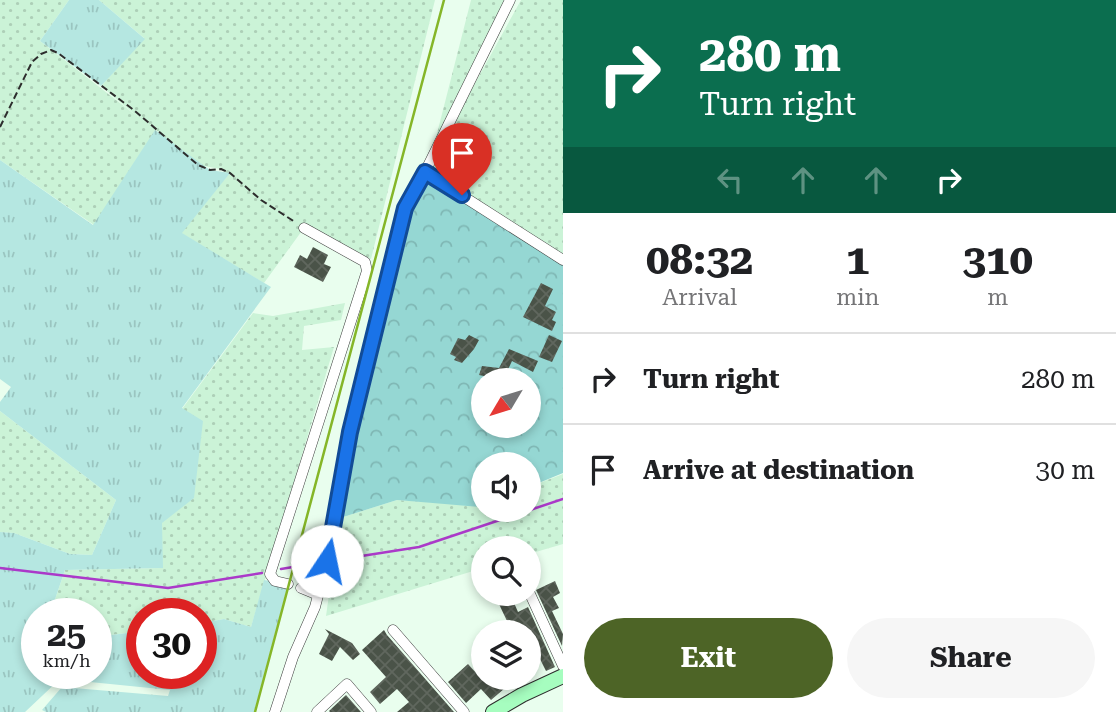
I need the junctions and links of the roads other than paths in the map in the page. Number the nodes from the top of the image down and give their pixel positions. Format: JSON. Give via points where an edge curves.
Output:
{"nodes":[{"id":1,"x":510,"y":0,"type":"edge"},
{"id":2,"x":425,"y":172,"type":"junction"},
{"id":3,"x":304,"y":228,"type":"road end"},
{"id":4,"x":563,"y":260,"type":"edge"},
{"id":5,"x":288,"y":584,"type":"dead end"},
{"id":6,"x":301,"y":588,"type":"dead end"},
{"id":7,"x":318,"y":595,"type":"junction"},
{"id":8,"x":536,"y":606,"type":"edge"},
{"id":9,"x":393,"y":630,"type":"dead end"},
{"id":10,"x":563,"y":666,"type":"edge"},
{"id":11,"x":563,"y":676,"type":"edge"},
{"id":12,"x":275,"y":712,"type":"edge"},
{"id":13,"x":317,"y":712,"type":"edge"},
{"id":14,"x":371,"y":712,"type":"edge"},
{"id":15,"x":464,"y":712,"type":"edge"},
{"id":16,"x":493,"y":712,"type":"edge"}],
"edges":[{"from":1,"to":2,"type":"street"},
{"from":2,"to":4,"type":"street"},
{"from":2,"to":7,"type":"street","via":[[405,208],[350,432]]},
{"from":3,"to":5,"type":"street","via":[[365,262],[367,271],[270,574],[275,581]]},
{"from":6,"to":7,"type":"street"},
{"from":7,"to":12,"type":"street"},
{"from":8,"to":10,"type":"street"},
{"from":9,"to":15,"type":"street"},
{"from":11,"to":16,"type":"main road"},
{"from":13,"to":14,"type":"street","via":[[346,684]]}]}
